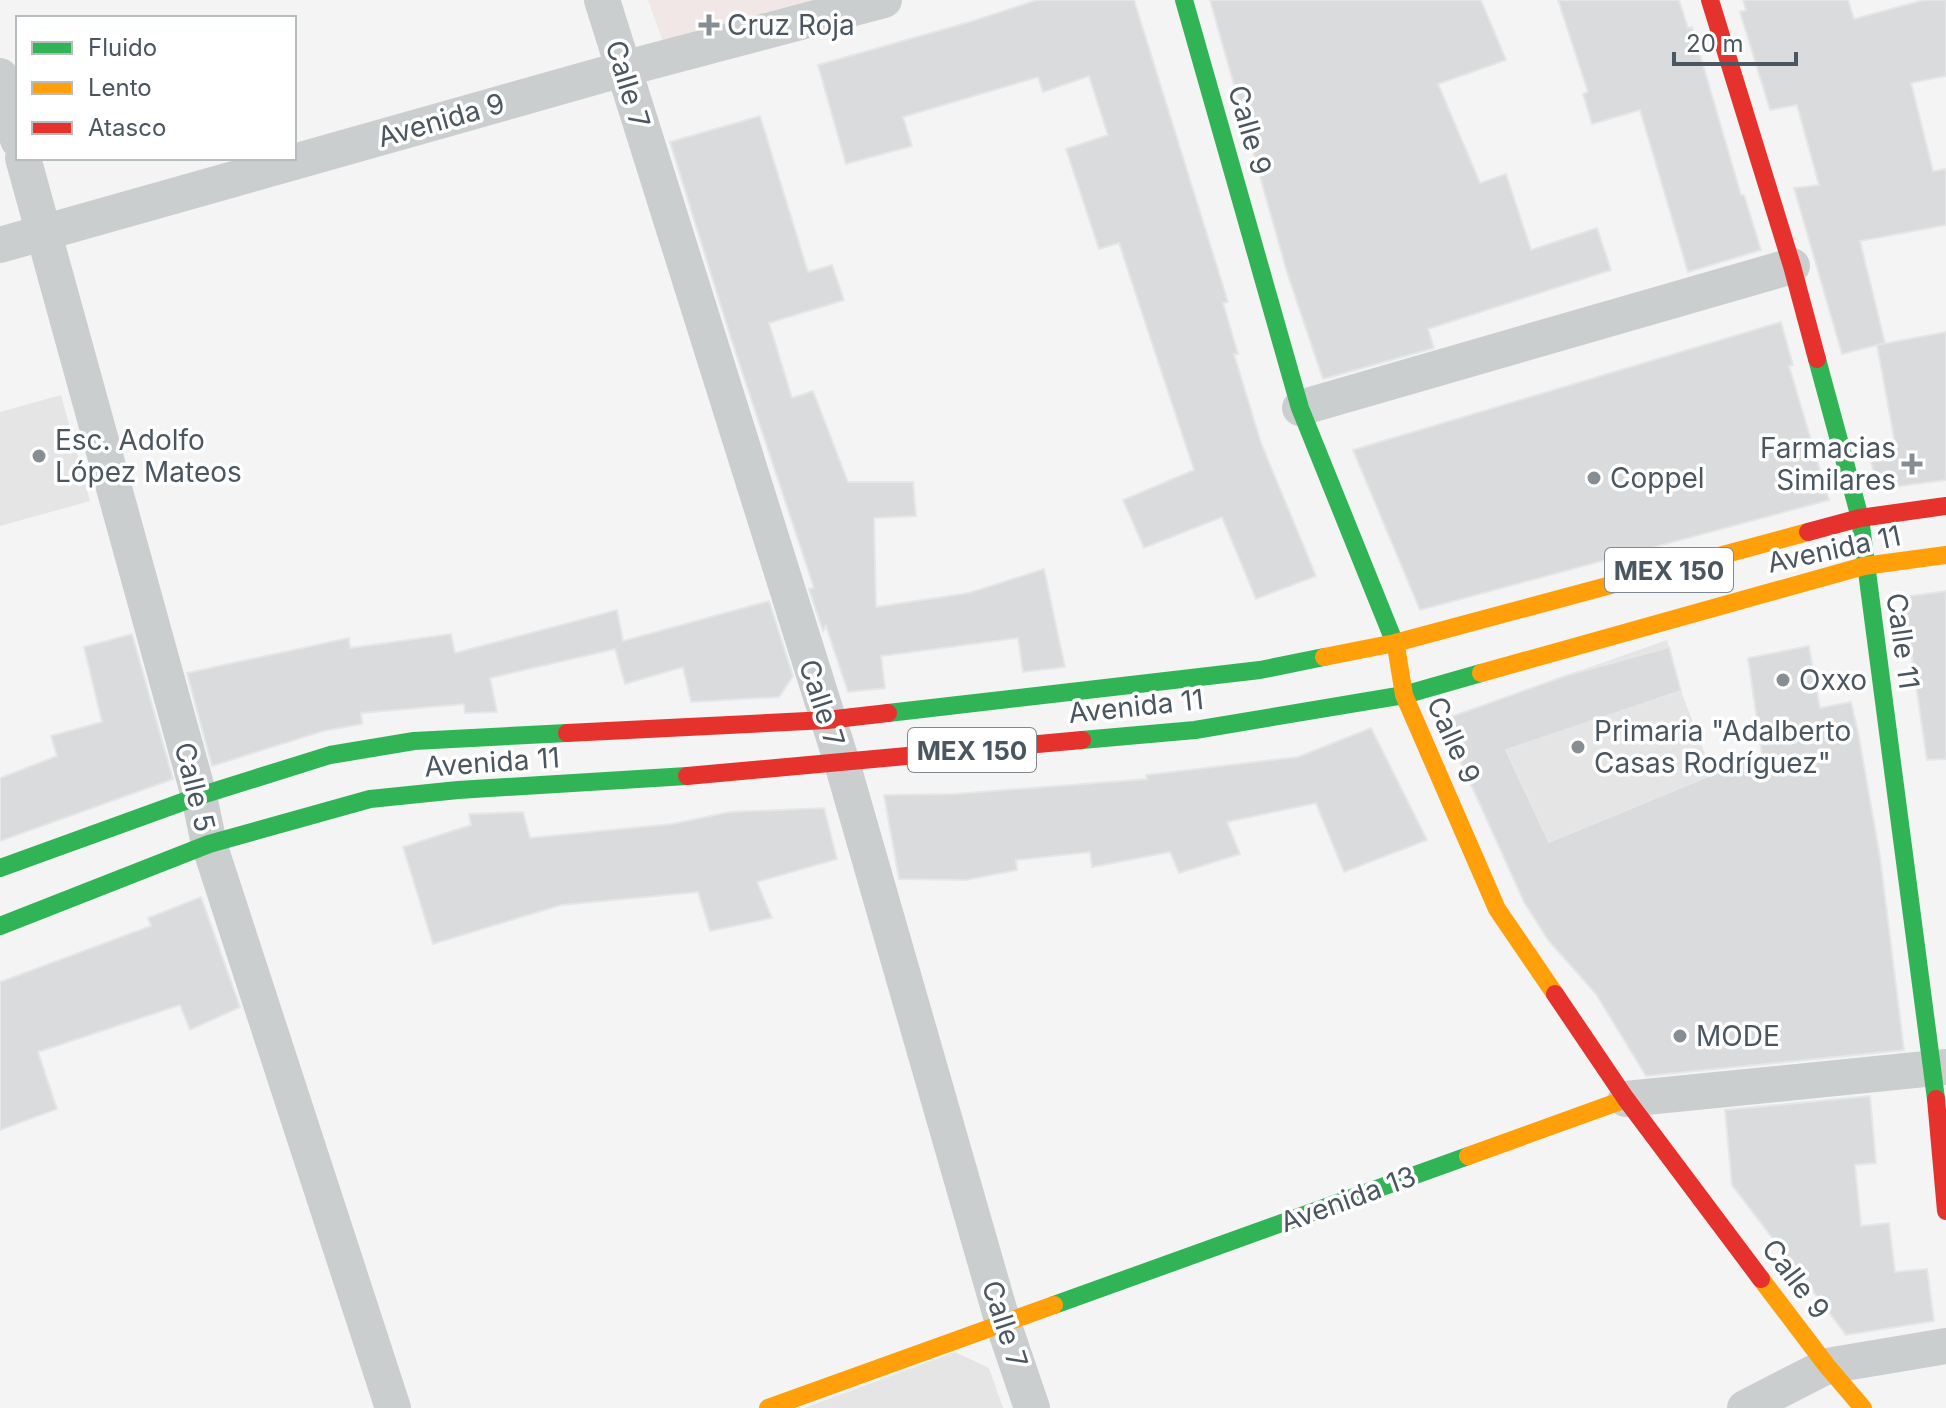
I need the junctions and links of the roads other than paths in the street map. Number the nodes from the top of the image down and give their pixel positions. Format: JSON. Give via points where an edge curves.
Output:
{"nodes":[{"id":1,"x":602,"y":0,"type":"edge"},
{"id":2,"x":884,"y":0,"type":"edge"},
{"id":3,"x":1184,"y":0,"type":"edge"},
{"id":4,"x":1710,"y":0,"type":"edge"},
{"id":5,"x":623,"y":69,"type":"junction"},
{"id":6,"x":0,"y":76,"type":"edge"},
{"id":7,"x":16,"y":133,"type":"edge"},
{"id":8,"x":24,"y":160,"type":"edge"},
{"id":9,"x":44,"y":233,"type":"junction"},
{"id":10,"x":0,"y":245,"type":"edge"},
{"id":11,"x":1792,"y":266,"type":"junction"},
{"id":12,"x":1300,"y":408,"type":"junction"},
{"id":13,"x":1946,"y":506,"type":"edge"},
{"id":14,"x":1860,"y":518,"type":"junction"},
{"id":15,"x":1946,"y":555,"type":"edge"},
{"id":16,"x":1864,"y":566,"type":"junction"},
{"id":17,"x":1723,"y":580,"type":"junction"},
{"id":18,"x":1395,"y":643,"type":"junction"},
{"id":19,"x":1404,"y":695,"type":"junction"},
{"id":20,"x":827,"y":720,"type":"junction"},
{"id":21,"x":842,"y":763,"type":"junction"},
{"id":22,"x":199,"y":796,"type":"junction"},
{"id":23,"x":209,"y":844,"type":"junction"},
{"id":24,"x":0,"y":868,"type":"edge"},
{"id":25,"x":0,"y":926,"type":"edge"},
{"id":26,"x":1940,"y":1067,"type":"edge"},
{"id":27,"x":1626,"y":1099,"type":"junction"},
{"id":28,"x":1946,"y":1211,"type":"edge"},
{"id":29,"x":1003,"y":1323,"type":"junction"},
{"id":30,"x":1946,"y":1346,"type":"edge"},
{"id":31,"x":1827,"y":1366,"type":"junction"},
{"id":32,"x":393,"y":1408,"type":"edge"},
{"id":33,"x":768,"y":1408,"type":"edge"},
{"id":34,"x":1032,"y":1408,"type":"edge"},
{"id":35,"x":1745,"y":1408,"type":"edge"},
{"id":36,"x":1863,"y":1408,"type":"edge"}],
"edges":[{"from":1,"to":5,"type":"street","name":"Calle 7"},
{"from":2,"to":5,"type":"street","name":"Avenida 9"},
{"from":3,"to":12,"type":"main road","name":"Calle 9"},
{"from":4,"to":11,"type":"main road","name":"Calle 11"},
{"from":5,"to":9,"type":"street","name":"Avenida 9"},
{"from":5,"to":20,"type":"street","name":"Calle 7"},
{"from":6,"to":7,"type":"street"},
{"from":8,"to":9,"type":"street","name":"Calle 5"},
{"from":9,"to":10,"type":"street","name":"Avenida 9"},
{"from":9,"to":22,"type":"street","name":"Calle 5"},
{"from":11,"to":12,"type":"street"},
{"from":11,"to":14,"type":"main road","name":"Calle 11"},
{"from":12,"to":18,"type":"main road","name":"Calle 9"},
{"from":13,"to":14,"type":"main road","name":"Avenida 11","number":"MEX 150"},
{"from":14,"to":16,"type":"main road","name":"Calle 11"},
{"from":14,"to":17,"type":"main road","name":"Avenida 11","number":"MEX 150"},
{"from":15,"to":16,"type":"main road","name":"Avenida 11","number":"MEX 150"},
{"from":16,"to":17,"type":"main road","name":"Avenida 11","number":"MEX 150"},
{"from":16,"to":26,"type":"main road","name":"Calle 11"},
{"from":17,"to":18,"type":"main road","name":"Avenida 11","number":"MEX 150"},
{"from":17,"to":19,"type":"main road","name":"Avenida 11","number":"MEX 150"},
{"from":18,"to":19,"type":"main road","name":"Calle 9"},
{"from":18,"to":20,"type":"main road","name":"Avenida 11","number":"MEX 150","via":[[1260,670]]},
{"from":19,"to":21,"type":"main road","name":"Avenida 11","number":"MEX 150","via":[[1195,730]]},
{"from":19,"to":27,"type":"main road","name":"Calle 9","via":[[1497,909]]},
{"from":20,"to":21,"type":"street","name":"Calle 7"},
{"from":20,"to":22,"type":"main road","name":"Avenida 11","number":"MEX 150","via":[[414,741],[330,755]]},
{"from":21,"to":23,"type":"main road","name":"Avenida 11","number":"MEX 150","via":[[370,799]]},
{"from":21,"to":29,"type":"street","name":"Calle 7"},
{"from":22,"to":23,"type":"street","name":"Calle 5"},
{"from":22,"to":24,"type":"main road","name":"Avenida 11","number":"MEX 150"},
{"from":23,"to":25,"type":"main road","name":"Avenida 11","number":"MEX 150"},
{"from":23,"to":32,"type":"street","name":"Calle 5"},
{"from":26,"to":27,"type":"street","name":"Avenida 13"},
{"from":26,"to":28,"type":"main road","name":"Calle 11"},
{"from":27,"to":29,"type":"main road","name":"Avenida 13"},
{"from":27,"to":31,"type":"main road","name":"Calle 9"},
{"from":29,"to":33,"type":"main road","name":"Avenida 13"},
{"from":29,"to":34,"type":"street","name":"Calle 7"},
{"from":30,"to":31,"type":"street"},
{"from":31,"to":35,"type":"street"},
{"from":31,"to":36,"type":"main road","name":"Calle 9"}]}
